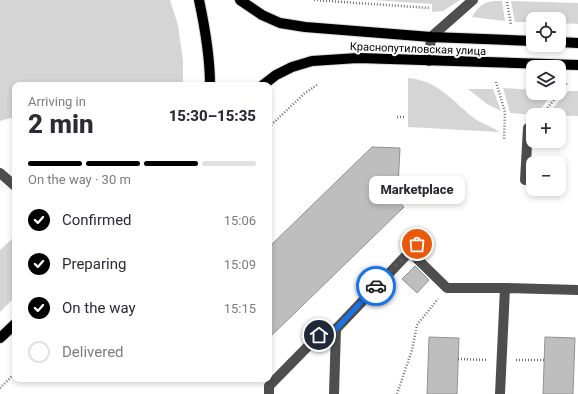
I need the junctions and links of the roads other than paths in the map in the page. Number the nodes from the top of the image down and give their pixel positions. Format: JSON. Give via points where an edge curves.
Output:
{"nodes":[{"id":1,"x":199,"y":0,"type":"edge"},
{"id":2,"x":240,"y":0,"type":"edge"},
{"id":3,"x":472,"y":0,"type":"edge"},
{"id":4,"x":431,"y":37,"type":"junction"},
{"id":5,"x":526,"y":41,"type":"edge"},
{"id":6,"x":566,"y":42,"type":"edge"},
{"id":7,"x":578,"y":43,"type":"edge"},
{"id":8,"x":429,"y":61,"type":"junction"},
{"id":9,"x":578,"y":66,"type":"edge"},
{"id":10,"x":210,"y":82,"type":"edge"},
{"id":11,"x":267,"y":82,"type":"edge"},
{"id":12,"x":526,"y":148,"type":"edge"},
{"id":13,"x":0,"y":173,"type":"edge"},
{"id":14,"x":524,"y":180,"type":"dead end"},
{"id":15,"x":12,"y":183,"type":"edge"},
{"id":16,"x":505,"y":288,"type":"junction"},
{"id":17,"x":578,"y":290,"type":"edge"},
{"id":18,"x":12,"y":327,"type":"edge"},
{"id":19,"x":336,"y":329,"type":"junction"},
{"id":20,"x":0,"y":338,"type":"edge"},
{"id":21,"x":269,"y":394,"type":"edge"},
{"id":22,"x":334,"y":394,"type":"edge"},
{"id":23,"x":500,"y":394,"type":"edge"}],
"edges":[{"from":1,"to":10,"type":"main road","via":[[206,30]]},
{"from":2,"to":4,"type":"main road","name":"Краснопутиловская улица","via":[[262,15],[280,23],[311,28]]},
{"from":3,"to":4,"type":"street","name":"Краснопутиловская улица"},
{"from":4,"to":5,"type":"main road","name":"Краснопутиловская улица"},
{"from":4,"to":8,"type":"street"},
{"from":6,"to":7,"type":"main road"},
{"from":8,"to":9,"type":"main road","name":"Краснопутиловская улица"},
{"from":8,"to":11,"type":"main road","name":"Краснопутиловская улица","via":[[358,58],[312,61],[292,67]]},
{"from":12,"to":14,"type":"street"},
{"from":13,"to":15,"type":"street"},
{"from":16,"to":17,"type":"street"},
{"from":16,"to":19,"type":"street","via":[[447,288],[413,248]]},
{"from":16,"to":23,"type":"street"},
{"from":18,"to":20,"type":"main road"},
{"from":19,"to":21,"type":"street","via":[[319,335],[269,386]]},
{"from":19,"to":22,"type":"street"}]}
